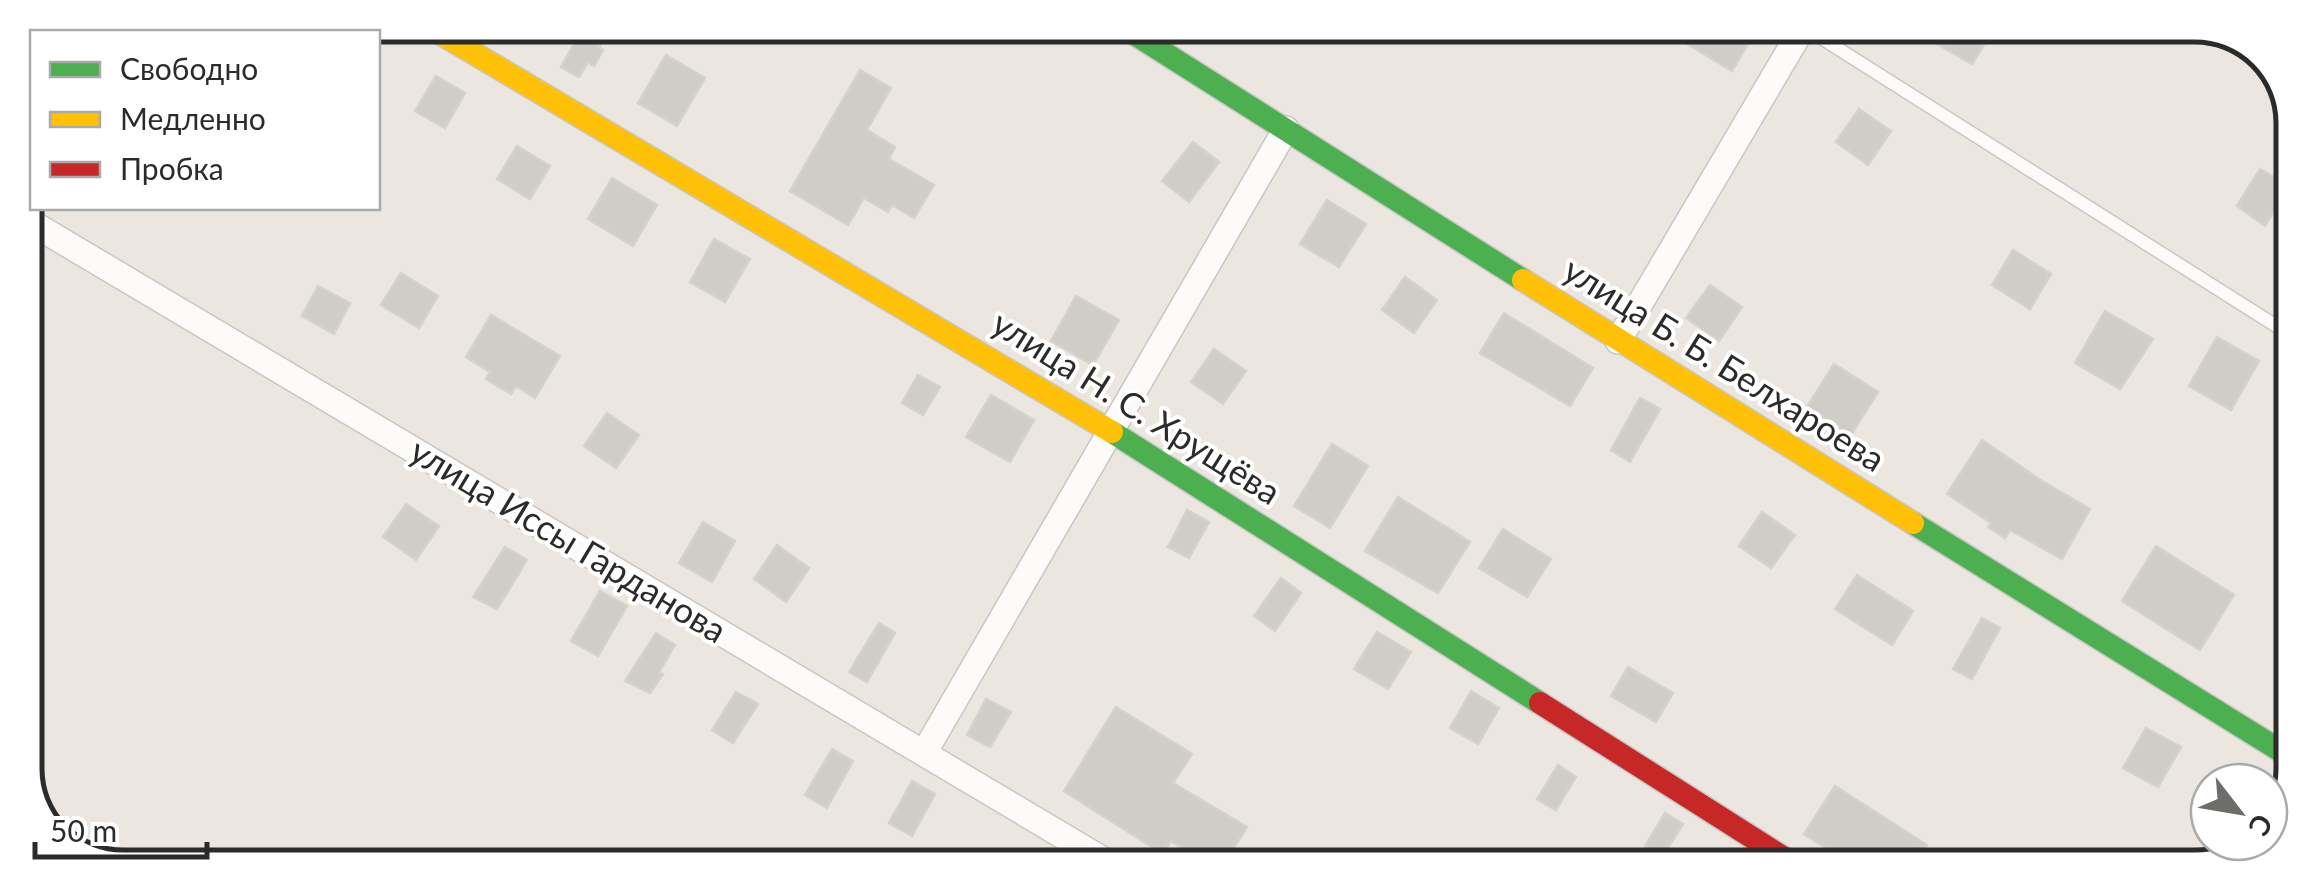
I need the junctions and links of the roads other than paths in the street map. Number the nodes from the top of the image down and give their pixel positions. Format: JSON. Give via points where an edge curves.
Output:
{"nodes":[{"id":1,"x":455,"y":42,"type":"edge"},
{"id":2,"x":1148,"y":42,"type":"edge"},
{"id":3,"x":1796,"y":42,"type":"edge"},
{"id":4,"x":1825,"y":42,"type":"edge"},
{"id":5,"x":1286,"y":128,"type":"junction"},
{"id":6,"x":42,"y":229,"type":"edge"},
{"id":7,"x":2276,"y":326,"type":"edge"},
{"id":8,"x":1618,"y":341,"type":"junction"},
{"id":9,"x":1111,"y":432,"type":"junction"},
{"id":10,"x":2276,"y":748,"type":"edge"},
{"id":11,"x":924,"y":753,"type":"junction"},
{"id":12,"x":1085,"y":849,"type":"edge"},
{"id":13,"x":1770,"y":849,"type":"edge"}],
"edges":[{"from":1,"to":9,"type":"street","name":"улица Н. С. Хрущёва"},
{"from":2,"to":5,"type":"street","name":"улица Б. Б. Белхароева"},
{"from":3,"to":8,"type":"street"},
{"from":4,"to":7,"type":"lane"},
{"from":5,"to":8,"type":"street","name":"улица Б. Б. Белхароева"},
{"from":5,"to":9,"type":"street"},
{"from":6,"to":11,"type":"street","name":"улица Иссы Гарданова"},
{"from":8,"to":10,"type":"street","name":"улица Б. Б. Белхароева"},
{"from":9,"to":11,"type":"street"},
{"from":9,"to":13,"type":"street","name":"улица Н. С. Хрущёва"},
{"from":11,"to":12,"type":"street","name":"улица Иссы Гарданова"}]}
